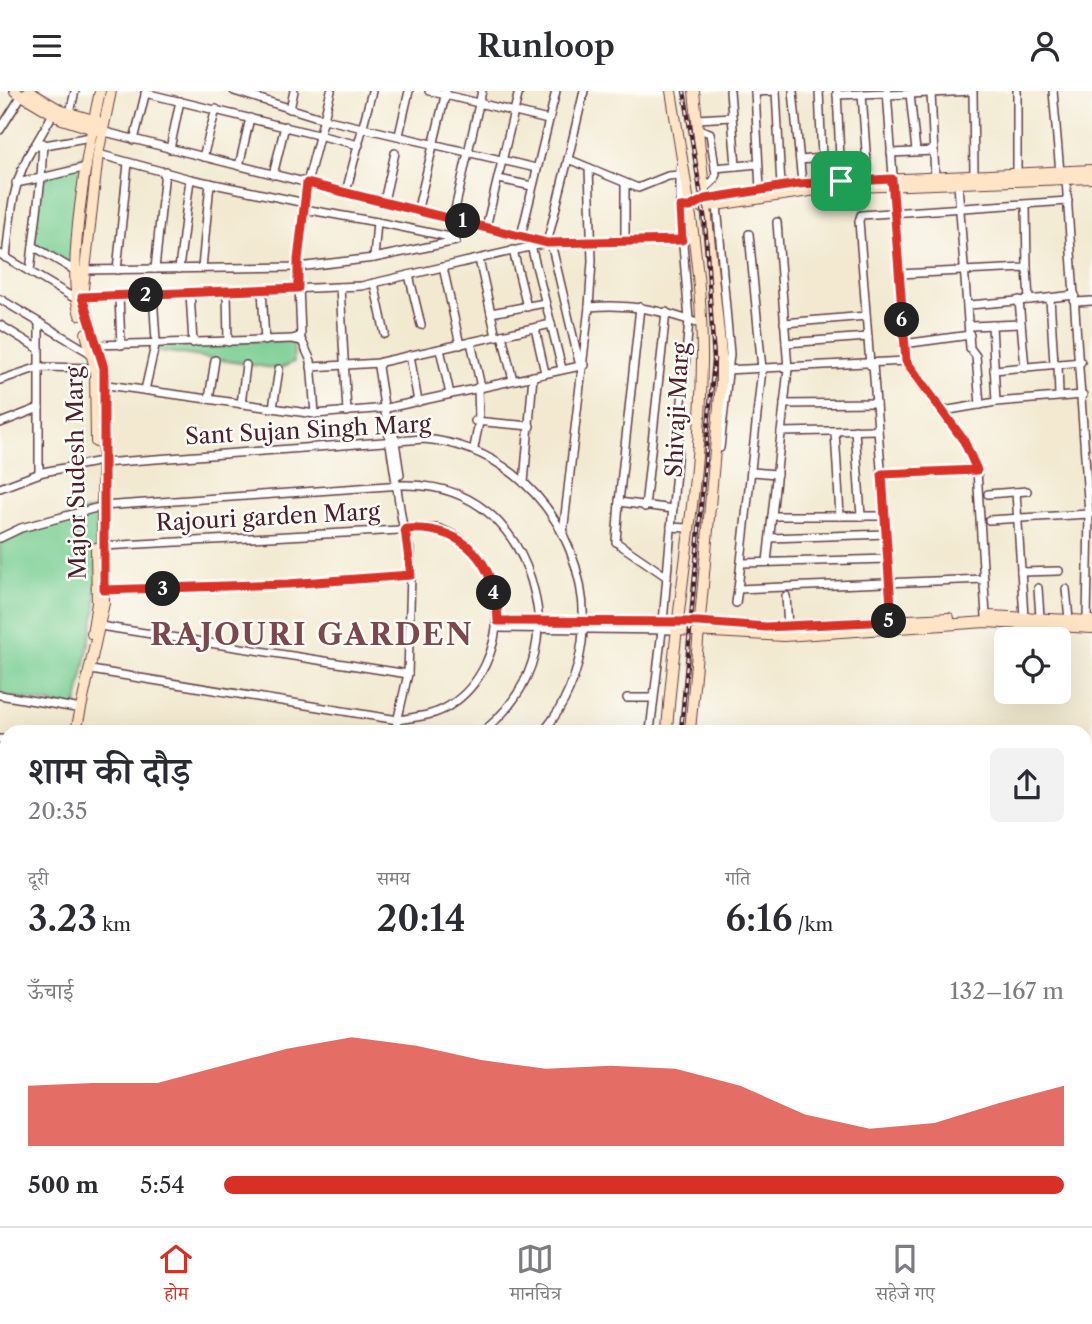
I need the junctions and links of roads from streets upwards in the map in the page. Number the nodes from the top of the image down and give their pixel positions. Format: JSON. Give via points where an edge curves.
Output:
{"nodes":[{"id":1,"x":75,"y":91,"type":"edge"},
{"id":2,"x":100,"y":91,"type":"edge"},
{"id":3,"x":111,"y":91,"type":"edge"},
{"id":4,"x":234,"y":91,"type":"edge"},
{"id":5,"x":294,"y":91,"type":"edge"},
{"id":6,"x":331,"y":91,"type":"edge"},
{"id":7,"x":372,"y":91,"type":"edge"},
{"id":8,"x":409,"y":91,"type":"edge"},
{"id":9,"x":429,"y":91,"type":"edge"},
{"id":10,"x":482,"y":91,"type":"edge"},
{"id":11,"x":519,"y":91,"type":"edge"},
{"id":12,"x":556,"y":91,"type":"edge"},
{"id":13,"x":584,"y":91,"type":"edge"},
{"id":14,"x":671,"y":91,"type":"edge"},
{"id":15,"x":694,"y":91,"type":"edge"},
{"id":16,"x":730,"y":91,"type":"edge"},
{"id":17,"x":755,"y":91,"type":"edge"},
{"id":18,"x":776,"y":91,"type":"edge"},
{"id":19,"x":793,"y":91,"type":"edge"},
{"id":20,"x":819,"y":91,"type":"edge"},
{"id":21,"x":956,"y":91,"type":"edge"},
{"id":22,"x":1017,"y":91,"type":"edge"},
{"id":23,"x":1053,"y":91,"type":"edge"},
{"id":24,"x":21,"y":92,"type":"edge"},
{"id":25,"x":146,"y":92,"type":"edge"},
{"id":26,"x":445,"y":93,"type":"edge"},
{"id":27,"x":837,"y":93,"type":"edge"},
{"id":28,"x":887,"y":93,"type":"edge"},
{"id":29,"x":931,"y":93,"type":"junction"},
{"id":30,"x":862,"y":94,"type":"junction"},
{"id":31,"x":910,"y":94,"type":"junction"},
{"id":32,"x":255,"y":95,"type":"edge"},
{"id":33,"x":180,"y":101,"type":"junction"},
{"id":34,"x":479,"y":103,"type":"junction"},
{"id":35,"x":216,"y":109,"type":"junction"},
{"id":36,"x":290,"y":109,"type":"junction"},
{"id":37,"x":514,"y":112,"type":"junction"},
{"id":38,"x":53,"y":114,"type":"junction"},
{"id":39,"x":732,"y":117,"type":"junction"},
{"id":40,"x":69,"y":118,"type":"junction"},
{"id":41,"x":250,"y":118,"type":"junction"},
{"id":42,"x":324,"y":119,"type":"junction"},
{"id":43,"x":548,"y":120,"type":"junction"},
{"id":44,"x":697,"y":124,"type":"junction"},
{"id":45,"x":285,"y":126,"type":"junction"},
{"id":46,"x":96,"y":128,"type":"junction"},
{"id":47,"x":363,"y":128,"type":"junction"},
{"id":48,"x":0,"y":130,"type":"edge"},
{"id":49,"x":320,"y":135,"type":"junction"},
{"id":50,"x":399,"y":135,"type":"junction"},
{"id":51,"x":134,"y":140,"type":"junction"},
{"id":52,"x":433,"y":142,"type":"junction"},
{"id":53,"x":39,"y":144,"type":"junction"},
{"id":54,"x":359,"y":145,"type":"junction"},
{"id":55,"x":170,"y":149,"type":"junction"},
{"id":56,"x":468,"y":150,"type":"junction"},
{"id":57,"x":916,"y":151,"type":"junction"},
{"id":58,"x":933,"y":151,"type":"junction"},
{"id":59,"x":395,"y":153,"type":"dead end"},
{"id":60,"x":891,"y":153,"type":"junction"},
{"id":61,"x":98,"y":154,"type":"junction"},
{"id":62,"x":681,"y":154,"type":"junction"},
{"id":63,"x":840,"y":156,"type":"junction"},
{"id":64,"x":203,"y":157,"type":"junction"},
{"id":65,"x":822,"y":158,"type":"junction"},
{"id":66,"x":568,"y":159,"type":"junction"},
{"id":67,"x":800,"y":160,"type":"junction"},
{"id":68,"x":503,"y":161,"type":"junction"},
{"id":69,"x":128,"y":163,"type":"junction"},
{"id":70,"x":758,"y":164,"type":"junction"},
{"id":71,"x":239,"y":166,"type":"junction"},
{"id":72,"x":736,"y":166,"type":"junction"},
{"id":73,"x":87,"y":167,"type":"junction"},
{"id":74,"x":715,"y":167,"type":"junction"},
{"id":75,"x":536,"y":168,"type":"junction"},
{"id":76,"x":589,"y":168,"type":"junction"},
{"id":77,"x":1092,"y":170,"type":"edge"},
{"id":78,"x":164,"y":171,"type":"junction"},
{"id":79,"x":1017,"y":174,"type":"junction"},
{"id":80,"x":273,"y":175,"type":"junction"},
{"id":81,"x":680,"y":175,"type":"junction"},
{"id":82,"x":974,"y":176,"type":"junction"},
{"id":83,"x":1063,"y":176,"type":"junction"},
{"id":84,"x":935,"y":177,"type":"junction"},
{"id":85,"x":41,"y":178,"type":"junction"},
{"id":86,"x":1092,"y":178,"type":"edge"},
{"id":87,"x":190,"y":179,"type":"junction"},
{"id":88,"x":499,"y":179,"type":"junction"},
{"id":89,"x":868,"y":180,"type":"junction"},
{"id":90,"x":841,"y":181,"type":"junction"},
{"id":91,"x":16,"y":183,"type":"junction"},
{"id":92,"x":210,"y":183,"type":"junction"},
{"id":93,"x":307,"y":183,"type":"junction"},
{"id":94,"x":802,"y":183,"type":"junction"},
{"id":95,"x":892,"y":183,"type":"junction"},
{"id":96,"x":625,"y":184,"type":"junction"},
{"id":97,"x":958,"y":184,"type":"junction"},
{"id":98,"x":532,"y":186,"type":"junction"},
{"id":99,"x":781,"y":186,"type":"junction"},
{"id":100,"x":760,"y":190,"type":"junction"},
{"id":101,"x":346,"y":192,"type":"junction"},
{"id":102,"x":708,"y":200,"type":"junction"},
{"id":103,"x":384,"y":201,"type":"junction"},
{"id":104,"x":1068,"y":201,"type":"junction"},
{"id":105,"x":1026,"y":205,"type":"junction"},
{"id":106,"x":304,"y":206,"type":"junction"},
{"id":107,"x":685,"y":207,"type":"junction"},
{"id":108,"x":418,"y":208,"type":"junction"},
{"id":109,"x":962,"y":209,"type":"junction"},
{"id":110,"x":895,"y":212,"type":"junction"},
{"id":111,"x":453,"y":218,"type":"junction"},
{"id":112,"x":377,"y":222,"type":"junction"},
{"id":113,"x":777,"y":222,"type":"dead end"},
{"id":114,"x":486,"y":227,"type":"junction"},
{"id":115,"x":749,"y":234,"type":"dead end"},
{"id":116,"x":521,"y":236,"type":"junction"},
{"id":117,"x":693,"y":239,"type":"junction"},
{"id":118,"x":625,"y":240,"type":"junction"},
{"id":119,"x":682,"y":240,"type":"junction"},
{"id":120,"x":592,"y":241,"type":"junction"},
{"id":121,"x":549,"y":243,"type":"junction"},
{"id":122,"x":33,"y":246,"type":"junction"},
{"id":123,"x":531,"y":246,"type":"junction"},
{"id":124,"x":513,"y":250,"type":"junction"},
{"id":125,"x":3,"y":256,"type":"edge"},
{"id":126,"x":374,"y":258,"type":"junction"},
{"id":127,"x":479,"y":259,"type":"junction"},
{"id":128,"x":298,"y":267,"type":"junction"},
{"id":129,"x":443,"y":267,"type":"junction"},
{"id":130,"x":202,"y":268,"type":"junction"},
{"id":131,"x":1027,"y":268,"type":"junction"},
{"id":132,"x":155,"y":269,"type":"junction"},
{"id":133,"x":179,"y":269,"type":"junction"},
{"id":134,"x":79,"y":270,"type":"junction"},
{"id":135,"x":117,"y":270,"type":"junction"},
{"id":136,"x":30,"y":271,"type":"junction"},
{"id":137,"x":967,"y":271,"type":"junction"},
{"id":138,"x":898,"y":274,"type":"junction"},
{"id":139,"x":409,"y":275,"type":"junction"},
{"id":140,"x":374,"y":283,"type":"junction"},
{"id":141,"x":340,"y":287,"type":"junction"},
{"id":142,"x":298,"y":288,"type":"junction"},
{"id":143,"x":262,"y":289,"type":"junction"},
{"id":144,"x":227,"y":291,"type":"junction"},
{"id":145,"x":190,"y":293,"type":"junction"},
{"id":146,"x":153,"y":294,"type":"junction"},
{"id":147,"x":119,"y":296,"type":"junction"},
{"id":148,"x":78,"y":298,"type":"junction"},
{"id":149,"x":1050,"y":298,"type":"junction"},
{"id":150,"x":0,"y":299,"type":"edge"},
{"id":151,"x":1076,"y":299,"type":"junction"},
{"id":152,"x":1019,"y":300,"type":"junction"},
{"id":153,"x":1029,"y":300,"type":"junction"},
{"id":154,"x":1092,"y":302,"type":"edge"},
{"id":155,"x":545,"y":303,"type":"junction"},
{"id":156,"x":969,"y":305,"type":"junction"},
{"id":157,"x":527,"y":307,"type":"junction"},
{"id":158,"x":589,"y":307,"type":"junction"},
{"id":159,"x":640,"y":307,"type":"junction"},
{"id":160,"x":666,"y":312,"type":"junction"},
{"id":161,"x":492,"y":313,"type":"junction"},
{"id":162,"x":866,"y":316,"type":"junction"},
{"id":163,"x":694,"y":322,"type":"junction"},
{"id":164,"x":39,"y":323,"type":"junction"},
{"id":165,"x":784,"y":323,"type":"junction"},
{"id":166,"x":551,"y":324,"type":"junction"},
{"id":167,"x":1021,"y":324,"type":"junction"},
{"id":168,"x":0,"y":325,"type":"edge"},
{"id":169,"x":421,"y":325,"type":"dead end"},
{"id":170,"x":970,"y":325,"type":"junction"},
{"id":171,"x":992,"y":325,"type":"junction"},
{"id":172,"x":535,"y":328,"type":"junction"},
{"id":173,"x":385,"y":334,"type":"dead end"},
{"id":174,"x":970,"y":335,"type":"junction"},
{"id":175,"x":499,"y":336,"type":"junction"},
{"id":176,"x":867,"y":337,"type":"junction"},
{"id":177,"x":293,"y":339,"type":"junction"},
{"id":178,"x":265,"y":341,"type":"junction"},
{"id":179,"x":228,"y":342,"type":"junction"},
{"id":180,"x":471,"y":342,"type":"junction"},
{"id":181,"x":193,"y":343,"type":"junction"},
{"id":182,"x":786,"y":343,"type":"junction"},
{"id":183,"x":155,"y":344,"type":"junction"},
{"id":184,"x":903,"y":344,"type":"junction"},
{"id":185,"x":121,"y":345,"type":"junction"},
{"id":186,"x":460,"y":345,"type":"junction"},
{"id":187,"x":39,"y":349,"type":"junction"},
{"id":188,"x":440,"y":349,"type":"junction"},
{"id":189,"x":95,"y":350,"type":"junction"},
{"id":190,"x":411,"y":355,"type":"junction"},
{"id":191,"x":215,"y":361,"type":"dead end"},
{"id":192,"x":906,"y":361,"type":"junction"},
{"id":193,"x":380,"y":363,"type":"junction"},
{"id":194,"x":1056,"y":364,"type":"junction"},
{"id":195,"x":1081,"y":364,"type":"junction"},
{"id":196,"x":246,"y":365,"type":"dead end"},
{"id":197,"x":582,"y":365,"type":"junction"},
{"id":198,"x":871,"y":365,"type":"junction"},
{"id":199,"x":1092,"y":365,"type":"edge"},
{"id":200,"x":342,"y":366,"type":"junction"},
{"id":201,"x":39,"y":367,"type":"junction"},
{"id":202,"x":312,"y":367,"type":"junction"},
{"id":203,"x":100,"y":368,"type":"junction"},
{"id":204,"x":1025,"y":368,"type":"junction"},
{"id":205,"x":279,"y":369,"type":"dead end"},
{"id":206,"x":562,"y":369,"type":"junction"},
{"id":207,"x":762,"y":369,"type":"junction"},
{"id":208,"x":788,"y":369,"type":"junction"},
{"id":209,"x":725,"y":370,"type":"junction"},
{"id":210,"x":994,"y":370,"type":"junction"},
{"id":211,"x":0,"y":371,"type":"edge"},
{"id":212,"x":545,"y":373,"type":"junction"},
{"id":213,"x":11,"y":376,"type":"junction"},
{"id":214,"x":533,"y":376,"type":"junction"},
{"id":215,"x":0,"y":380,"type":"edge"},
{"id":216,"x":513,"y":380,"type":"junction"},
{"id":217,"x":1092,"y":380,"type":"edge"},
{"id":218,"x":1082,"y":381,"type":"junction"},
{"id":219,"x":100,"y":384,"type":"junction"},
{"id":220,"x":479,"y":389,"type":"junction"},
{"id":221,"x":145,"y":390,"type":"junction"},
{"id":222,"x":450,"y":394,"type":"junction"},
{"id":223,"x":1083,"y":395,"type":"junction"},
{"id":224,"x":1059,"y":396,"type":"junction"},
{"id":225,"x":209,"y":399,"type":"junction"},
{"id":226,"x":418,"y":402,"type":"junction"},
{"id":227,"x":996,"y":402,"type":"junction"},
{"id":228,"x":876,"y":403,"type":"junction"},
{"id":229,"x":241,"y":404,"type":"junction"},
{"id":230,"x":784,"y":404,"type":"junction"},
{"id":231,"x":980,"y":405,"type":"junction"},
{"id":232,"x":39,"y":408,"type":"junction"},
{"id":233,"x":273,"y":408,"type":"junction"},
{"id":234,"x":387,"y":410,"type":"junction"},
{"id":235,"x":943,"y":411,"type":"junction"},
{"id":236,"x":347,"y":412,"type":"junction"},
{"id":237,"x":315,"y":414,"type":"junction"},
{"id":238,"x":477,"y":422,"type":"junction"},
{"id":239,"x":0,"y":423,"type":"edge"},
{"id":240,"x":530,"y":426,"type":"junction"},
{"id":241,"x":878,"y":430,"type":"junction"},
{"id":242,"x":1088,"y":430,"type":"edge"},
{"id":243,"x":855,"y":431,"type":"junction"},
{"id":244,"x":781,"y":432,"type":"junction"},
{"id":245,"x":835,"y":432,"type":"junction"},
{"id":246,"x":392,"y":439,"type":"junction"},
{"id":247,"x":474,"y":449,"type":"junction"},
{"id":248,"x":99,"y":463,"type":"junction"},
{"id":249,"x":977,"y":470,"type":"junction"},
{"id":250,"x":752,"y":472,"type":"junction"},
{"id":251,"x":39,"y":473,"type":"junction"},
{"id":252,"x":777,"y":474,"type":"junction"},
{"id":253,"x":882,"y":474,"type":"junction"},
{"id":254,"x":1090,"y":477,"type":"edge"},
{"id":255,"x":524,"y":483,"type":"junction"},
{"id":256,"x":399,"y":485,"type":"junction"},
{"id":257,"x":0,"y":488,"type":"edge"},
{"id":258,"x":1027,"y":491,"type":"dead end"},
{"id":259,"x":1016,"y":492,"type":"junction"},
{"id":260,"x":988,"y":494,"type":"dead end"},
{"id":261,"x":619,"y":502,"type":"junction"},
{"id":262,"x":99,"y":507,"type":"junction"},
{"id":263,"x":645,"y":507,"type":"junction"},
{"id":264,"x":1090,"y":508,"type":"edge"},
{"id":265,"x":673,"y":509,"type":"junction"},
{"id":266,"x":772,"y":516,"type":"junction"},
{"id":267,"x":840,"y":516,"type":"junction"},
{"id":268,"x":861,"y":516,"type":"junction"},
{"id":269,"x":885,"y":516,"type":"junction"},
{"id":270,"x":1018,"y":519,"type":"junction"},
{"id":271,"x":989,"y":520,"type":"dead end"},
{"id":272,"x":405,"y":527,"type":"junction"},
{"id":273,"x":671,"y":527,"type":"junction"},
{"id":274,"x":687,"y":529,"type":"junction"},
{"id":275,"x":887,"y":534,"type":"junction"},
{"id":276,"x":563,"y":535,"type":"junction"},
{"id":277,"x":0,"y":538,"type":"edge"},
{"id":278,"x":770,"y":538,"type":"junction"},
{"id":279,"x":103,"y":546,"type":"junction"},
{"id":280,"x":1090,"y":558,"type":"edge"},
{"id":281,"x":889,"y":559,"type":"junction"},
{"id":282,"x":768,"y":562,"type":"junction"},
{"id":283,"x":742,"y":563,"type":"junction"},
{"id":284,"x":1059,"y":571,"type":"dead end"},
{"id":285,"x":1021,"y":572,"type":"junction"},
{"id":286,"x":411,"y":575,"type":"junction"},
{"id":287,"x":667,"y":577,"type":"junction"},
{"id":288,"x":984,"y":579,"type":"junction"},
{"id":289,"x":1090,"y":581,"type":"edge"},
{"id":290,"x":890,"y":583,"type":"junction"},
{"id":291,"x":1038,"y":588,"type":"dead end"},
{"id":292,"x":738,"y":589,"type":"junction"},
{"id":293,"x":1066,"y":589,"type":"dead end"},
{"id":294,"x":104,"y":590,"type":"junction"},
{"id":295,"x":786,"y":596,"type":"dead end"},
{"id":296,"x":736,"y":603,"type":"dead end"},
{"id":297,"x":100,"y":610,"type":"junction"},
{"id":298,"x":986,"y":619,"type":"junction"},
{"id":299,"x":1031,"y":619,"type":"junction"},
{"id":300,"x":1069,"y":619,"type":"junction"},
{"id":301,"x":1090,"y":623,"type":"edge"},
{"id":302,"x":498,"y":624,"type":"junction"},
{"id":303,"x":893,"y":624,"type":"junction"},
{"id":304,"x":100,"y":626,"type":"junction"},
{"id":305,"x":539,"y":626,"type":"junction"},
{"id":306,"x":698,"y":626,"type":"junction"},
{"id":307,"x":584,"y":627,"type":"junction"},
{"id":308,"x":788,"y":627,"type":"junction"},
{"id":309,"x":662,"y":630,"type":"junction"},
{"id":310,"x":676,"y":631,"type":"junction"},
{"id":311,"x":804,"y":631,"type":"junction"},
{"id":312,"x":91,"y":670,"type":"junction"},
{"id":313,"x":408,"y":674,"type":"junction"},
{"id":314,"x":0,"y":695,"type":"edge"},
{"id":315,"x":627,"y":698,"type":"dead end"},
{"id":316,"x":653,"y":698,"type":"junction"},
{"id":317,"x":76,"y":708,"type":"junction"},
{"id":318,"x":398,"y":719,"type":"junction"},
{"id":319,"x":72,"y":725,"type":"edge"},
{"id":320,"x":77,"y":725,"type":"edge"},
{"id":321,"x":396,"y":725,"type":"edge"},
{"id":322,"x":490,"y":725,"type":"edge"},
{"id":323,"x":547,"y":725,"type":"edge"},
{"id":324,"x":651,"y":725,"type":"edge"},
{"id":325,"x":668,"y":725,"type":"edge"},
{"id":326,"x":690,"y":725,"type":"edge"}],
"edges":[{"from":1,"to":40,"type":"street"},
{"from":2,"to":46,"type":"street","name":"Major Sudesh Marg"},
{"from":3,"to":46,"type":"street","name":"Major Sudesh Marg"},
{"from":4,"to":32,"type":"street"},
{"from":5,"to":36,"type":"street"},
{"from":6,"to":42,"type":"street"},
{"from":7,"to":47,"type":"street"},
{"from":8,"to":50,"type":"street"},
{"from":9,"to":26,"type":"street"},
{"from":10,"to":34,"type":"street"},
{"from":11,"to":37,"type":"street"},
{"from":12,"to":43,"type":"street"},
{"from":13,"to":66,"type":"street"},
{"from":14,"to":62,"type":"street","name":"Shivaji Marg"},
{"from":15,"to":44,"type":"street","name":"Shivaji Marg"},
{"from":16,"to":39,"type":"street"},
{"from":17,"to":18,"type":"street"},
{"from":17,"to":70,"type":"street"},
{"from":18,"to":99,"type":"street"},
{"from":19,"to":67,"type":"street"},
{"from":20,"to":65,"type":"street"},
{"from":21,"to":29,"type":"street"},
{"from":21,"to":82,"type":"street","via":[[973,91]]},
{"from":22,"to":79,"type":"street"},
{"from":23,"to":83,"type":"street"},
{"from":24,"to":38,"type":"street"},
{"from":24,"to":40,"type":"street"},
{"from":24,"to":48,"type":"street"},
{"from":25,"to":33,"type":"street"},
{"from":25,"to":51,"type":"street"},
{"from":26,"to":34,"type":"street"},
{"from":26,"to":52,"type":"street"},
{"from":27,"to":30,"type":"street"},
{"from":27,"to":63,"type":"street"},
{"from":28,"to":30,"type":"street"},
{"from":28,"to":31,"type":"street"},
{"from":28,"to":60,"type":"street"},
{"from":29,"to":31,"type":"street"},
{"from":29,"to":58,"type":"street"},
{"from":30,"to":89,"type":"street"},
{"from":31,"to":57,"type":"street"},
{"from":32,"to":36,"type":"street"},
{"from":33,"to":35,"type":"street"},
{"from":33,"to":55,"type":"street"},
{"from":34,"to":37,"type":"street"},
{"from":34,"to":56,"type":"street"},
{"from":35,"to":41,"type":"street"},
{"from":35,"to":64,"type":"street"},
{"from":36,"to":42,"type":"street"},
{"from":37,"to":43,"type":"street"},
{"from":37,"to":68,"type":"street"},
{"from":38,"to":40,"type":"street"},
{"from":38,"to":53,"type":"street"},
{"from":39,"to":44,"type":"street"},
{"from":39,"to":72,"type":"street"},
{"from":40,"to":46,"type":"street"},
{"from":41,"to":45,"type":"street"},
{"from":41,"to":71,"type":"street"},
{"from":42,"to":47,"type":"street"},
{"from":42,"to":49,"type":"street"},
{"from":43,"to":75,"type":"street"},
{"from":44,"to":74,"type":"street","via":[[709,131]]},
{"from":44,"to":102,"type":"street","name":"Shivaji Marg"},
{"from":45,"to":49,"type":"street"},
{"from":45,"to":80,"type":"street"},
{"from":46,"to":51,"type":"street"},
{"from":46,"to":53,"type":"street"},
{"from":46,"to":61,"type":"street","name":"Major Sudesh Marg"},
{"from":46,"to":73,"type":"street","name":"Major Sudesh Marg"},
{"from":47,"to":50,"type":"street"},
{"from":47,"to":54,"type":"street"},
{"from":49,"to":54,"type":"street"},
{"from":49,"to":93,"type":"street"},
{"from":50,"to":52,"type":"street"},
{"from":51,"to":55,"type":"street"},
{"from":52,"to":56,"type":"street"},
{"from":52,"to":108,"type":"street"},
{"from":53,"to":85,"type":"street"},
{"from":53,"to":91,"type":"street"},
{"from":54,"to":101,"type":"street"},
{"from":55,"to":64,"type":"street"},
{"from":56,"to":68,"type":"street"},
{"from":56,"to":111,"type":"street"},
{"from":57,"to":58,"type":"street"},
{"from":57,"to":60,"type":"street"},
{"from":58,"to":84,"type":"street"},
{"from":59,"to":103,"type":"street"},
{"from":60,"to":95,"type":"street"},
{"from":61,"to":69,"type":"street"},
{"from":61,"to":134,"type":"street","name":"Major Sudesh Marg"},
{"from":62,"to":81,"type":"street"},
{"from":62,"to":107,"type":"street","name":"Shivaji Marg"},
{"from":63,"to":65,"type":"street"},
{"from":63,"to":90,"type":"street"},
{"from":64,"to":71,"type":"street"},
{"from":65,"to":67,"type":"street"},
{"from":66,"to":76,"type":"street"},
{"from":66,"to":121,"type":"street"},
{"from":67,"to":94,"type":"street"},
{"from":68,"to":75,"type":"street"},
{"from":68,"to":88,"type":"street"},
{"from":69,"to":78,"type":"street"},
{"from":69,"to":135,"type":"street"},
{"from":70,"to":72,"type":"street"},
{"from":70,"to":100,"type":"street"},
{"from":71,"to":80,"type":"street"},
{"from":72,"to":74,"type":"street"},
{"from":73,"to":85,"type":"street"},
{"from":73,"to":134,"type":"street","name":"Major Sudesh Marg"},
{"from":74,"to":102,"type":"street"},
{"from":75,"to":98,"type":"street"},
{"from":76,"to":96,"type":"street"},
{"from":76,"to":120,"type":"street"},
{"from":77,"to":83,"type":"street"},
{"from":78,"to":87,"type":"street"},
{"from":78,"to":132,"type":"street"},
{"from":79,"to":82,"type":"street"},
{"from":79,"to":83,"type":"street"},
{"from":80,"to":93,"type":"street"},
{"from":81,"to":96,"type":"street","via":[[641,187]]},
{"from":81,"to":107,"type":"street"},
{"from":82,"to":84,"type":"street"},
{"from":83,"to":86,"type":"street"},
{"from":83,"to":97,"type":"street"},
{"from":83,"to":104,"type":"street"},
{"from":84,"to":95,"type":"street"},
{"from":85,"to":91,"type":"street"},
{"from":85,"to":122,"type":"street"},
{"from":87,"to":92,"type":"street"},
{"from":87,"to":133,"type":"street"},
{"from":88,"to":98,"type":"street"},
{"from":88,"to":114,"type":"street"},
{"from":89,"to":90,"type":"street"},
{"from":89,"to":95,"type":"street"},
{"from":90,"to":94,"type":"street"},
{"from":91,"to":125,"type":"street"},
{"from":92,"to":106,"type":"street"},
{"from":92,"to":130,"type":"street"},
{"from":93,"to":101,"type":"street"},
{"from":93,"to":106,"type":"street"},
{"from":94,"to":99,"type":"street"},
{"from":95,"to":97,"type":"street"},
{"from":95,"to":102,"type":"street"},
{"from":95,"to":110,"type":"street"},
{"from":96,"to":118,"type":"street"},
{"from":97,"to":109,"type":"street"},
{"from":98,"to":116,"type":"street"},
{"from":99,"to":100,"type":"street"},
{"from":100,"to":102,"type":"street"},
{"from":101,"to":103,"type":"street"},
{"from":102,"to":107,"type":"street"},
{"from":102,"to":209,"type":"street","name":"Shivaji Marg"},
{"from":103,"to":108,"type":"street"},
{"from":104,"to":105,"type":"street"},
{"from":104,"to":151,"type":"street"},
{"from":105,"to":109,"type":"street"},
{"from":105,"to":131,"type":"street"},
{"from":106,"to":112,"type":"street"},
{"from":106,"to":128,"type":"street"},
{"from":107,"to":117,"type":"street","name":"Shivaji Marg"},
{"from":107,"to":119,"type":"street"},
{"from":108,"to":111,"type":"street"},
{"from":109,"to":110,"type":"street"},
{"from":109,"to":137,"type":"street"},
{"from":110,"to":138,"type":"street"},
{"from":110,"to":162,"type":"street","via":[[863,213],[859,221]]},
{"from":111,"to":114,"type":"street"},
{"from":112,"to":126,"type":"street"},
{"from":112,"to":126,"type":"street","via":[[456,241]]},
{"from":113,"to":165,"type":"street"},
{"from":114,"to":116,"type":"street"},
{"from":115,"to":207,"type":"street"},
{"from":116,"to":121,"type":"street"},
{"from":117,"to":119,"type":"street"},
{"from":117,"to":163,"type":"street","name":"Shivaji Marg"},
{"from":118,"to":119,"type":"street"},
{"from":118,"to":120,"type":"street"},
{"from":119,"to":163,"type":"street"},
{"from":120,"to":121,"type":"street"},
{"from":120,"to":158,"type":"street"},
{"from":121,"to":123,"type":"street"},
{"from":121,"to":197,"type":"street"},
{"from":122,"to":134,"type":"street"},
{"from":122,"to":136,"type":"street"},
{"from":123,"to":124,"type":"street"},
{"from":123,"to":155,"type":"street"},
{"from":124,"to":127,"type":"street"},
{"from":124,"to":157,"type":"street"},
{"from":125,"to":136,"type":"street"},
{"from":126,"to":128,"type":"street"},
{"from":127,"to":129,"type":"street"},
{"from":127,"to":161,"type":"street"},
{"from":128,"to":130,"type":"street"},
{"from":128,"to":142,"type":"street"},
{"from":129,"to":139,"type":"street"},
{"from":129,"to":186,"type":"street"},
{"from":130,"to":133,"type":"street"},
{"from":131,"to":137,"type":"street"},
{"from":131,"to":153,"type":"street"},
{"from":132,"to":133,"type":"street"},
{"from":132,"to":135,"type":"street"},
{"from":134,"to":135,"type":"street"},
{"from":134,"to":148,"type":"street","name":"Major Sudesh Marg"},
{"from":136,"to":148,"type":"street"},
{"from":137,"to":138,"type":"street"},
{"from":137,"to":156,"type":"street"},
{"from":138,"to":184,"type":"street"},
{"from":139,"to":140,"type":"street"},
{"from":139,"to":169,"type":"street"},
{"from":140,"to":141,"type":"street"},
{"from":140,"to":173,"type":"street"},
{"from":141,"to":142,"type":"street"},
{"from":141,"to":200,"type":"street"},
{"from":142,"to":143,"type":"street"},
{"from":142,"to":177,"type":"street","via":[[301,337]]},
{"from":143,"to":144,"type":"street"},
{"from":143,"to":178,"type":"street"},
{"from":144,"to":145,"type":"street"},
{"from":144,"to":179,"type":"street"},
{"from":145,"to":146,"type":"street"},
{"from":145,"to":181,"type":"street"},
{"from":146,"to":147,"type":"street"},
{"from":146,"to":183,"type":"street"},
{"from":147,"to":148,"type":"street"},
{"from":147,"to":185,"type":"street"},
{"from":148,"to":189,"type":"street","name":"Major Sudesh Marg"},
{"from":149,"to":151,"type":"street"},
{"from":149,"to":153,"type":"street"},
{"from":149,"to":194,"type":"street"},
{"from":150,"to":164,"type":"street"},
{"from":151,"to":154,"type":"street"},
{"from":151,"to":195,"type":"street"},
{"from":152,"to":153,"type":"street"},
{"from":152,"to":156,"type":"street"},
{"from":152,"to":167,"type":"street"},
{"from":155,"to":157,"type":"street"},
{"from":155,"to":166,"type":"street"},
{"from":156,"to":170,"type":"street"},
{"from":157,"to":161,"type":"street"},
{"from":158,"to":159,"type":"street"},
{"from":158,"to":197,"type":"street"},
{"from":159,"to":160,"type":"street"},
{"from":159,"to":261,"type":"street"},
{"from":160,"to":163,"type":"street"},
{"from":160,"to":263,"type":"street"},
{"from":161,"to":175,"type":"street"},
{"from":162,"to":165,"type":"street"},
{"from":162,"to":176,"type":"street"},
{"from":163,"to":265,"type":"street"},
{"from":163,"to":274,"type":"street","name":"Shivaji Marg","via":[[702,359]]},
{"from":164,"to":187,"type":"street"},
{"from":164,"to":189,"type":"street"},
{"from":165,"to":182,"type":"street"},
{"from":166,"to":172,"type":"street"},
{"from":166,"to":206,"type":"street"},
{"from":167,"to":171,"type":"street"},
{"from":167,"to":204,"type":"street"},
{"from":168,"to":187,"type":"street"},
{"from":170,"to":171,"type":"street"},
{"from":170,"to":174,"type":"street"},
{"from":171,"to":210,"type":"street"},
{"from":172,"to":175,"type":"street"},
{"from":172,"to":212,"type":"street"},
{"from":174,"to":184,"type":"street"},
{"from":174,"to":231,"type":"street"},
{"from":175,"to":180,"type":"street"},
{"from":175,"to":216,"type":"street"},
{"from":176,"to":182,"type":"street"},
{"from":176,"to":198,"type":"street"},
{"from":177,"to":178,"type":"street"},
{"from":177,"to":202,"type":"street","via":[[302,341]]},
{"from":178,"to":179,"type":"street"},
{"from":179,"to":181,"type":"street"},
{"from":180,"to":186,"type":"street"},
{"from":180,"to":220,"type":"street"},
{"from":181,"to":183,"type":"street"},
{"from":182,"to":208,"type":"street"},
{"from":183,"to":185,"type":"street"},
{"from":183,"to":221,"type":"street"},
{"from":184,"to":192,"type":"street"},
{"from":185,"to":189,"type":"street"},
{"from":186,"to":188,"type":"street"},
{"from":187,"to":201,"type":"street"},
{"from":188,"to":190,"type":"street"},
{"from":188,"to":222,"type":"street"},
{"from":189,"to":203,"type":"street","name":"Major Sudesh Marg"},
{"from":190,"to":193,"type":"street"},
{"from":190,"to":226,"type":"street"},
{"from":191,"to":225,"type":"street"},
{"from":192,"to":198,"type":"street"},
{"from":192,"to":235,"type":"street"},
{"from":193,"to":200,"type":"street"},
{"from":193,"to":234,"type":"street"},
{"from":194,"to":195,"type":"street"},
{"from":194,"to":204,"type":"street"},
{"from":194,"to":224,"type":"street"},
{"from":195,"to":199,"type":"street"},
{"from":195,"to":218,"type":"street"},
{"from":196,"to":229,"type":"street"},
{"from":197,"to":206,"type":"street"},
{"from":197,"to":276,"type":"street"},
{"from":198,"to":208,"type":"street"},
{"from":198,"to":228,"type":"street"},
{"from":200,"to":202,"type":"street"},
{"from":200,"to":236,"type":"street"},
{"from":201,"to":203,"type":"street"},
{"from":201,"to":213,"type":"street"},
{"from":201,"to":232,"type":"street"},
{"from":202,"to":237,"type":"street"},
{"from":203,"to":219,"type":"street","name":"Major Sudesh Marg"},
{"from":204,"to":210,"type":"street"},
{"from":205,"to":233,"type":"street"},
{"from":206,"to":212,"type":"street"},
{"from":207,"to":208,"type":"street"},
{"from":207,"to":209,"type":"street"},
{"from":207,"to":250,"type":"street"},
{"from":208,"to":230,"type":"street"},
{"from":209,"to":306,"type":"street","name":"Shivaji Marg"},
{"from":210,"to":227,"type":"street"},
{"from":211,"to":213,"type":"street"},
{"from":212,"to":214,"type":"street"},
{"from":213,"to":215,"type":"street"},
{"from":214,"to":216,"type":"street"},
{"from":214,"to":240,"type":"street"},
{"from":216,"to":220,"type":"street"},
{"from":217,"to":218,"type":"street"},
{"from":218,"to":223,"type":"street"},
{"from":219,"to":221,"type":"street"},
{"from":219,"to":248,"type":"street","name":"Major Sudesh Marg"},
{"from":220,"to":222,"type":"street"},
{"from":220,"to":238,"type":"street"},
{"from":221,"to":225,"type":"street"},
{"from":222,"to":226,"type":"street"},
{"from":223,"to":224,"type":"street"},
{"from":223,"to":242,"type":"street"},
{"from":224,"to":227,"type":"street"},
{"from":225,"to":229,"type":"street"},
{"from":226,"to":234,"type":"street"},
{"from":227,"to":231,"type":"street"},
{"from":228,"to":230,"type":"street"},
{"from":228,"to":241,"type":"street"},
{"from":229,"to":233,"type":"street"},
{"from":230,"to":244,"type":"street"},
{"from":231,"to":235,"type":"street"},
{"from":232,"to":239,"type":"street"},
{"from":232,"to":251,"type":"street"},
{"from":233,"to":237,"type":"street"},
{"from":234,"to":236,"type":"street"},
{"from":234,"to":246,"type":"street"},
{"from":235,"to":249,"type":"street"},
{"from":236,"to":237,"type":"street"},
{"from":238,"to":240,"type":"street"},
{"from":238,"to":247,"type":"street"},
{"from":240,"to":255,"type":"street"},
{"from":241,"to":243,"type":"street"},
{"from":241,"to":253,"type":"street"},
{"from":242,"to":254,"type":"street"},
{"from":243,"to":245,"type":"street"},
{"from":243,"to":268,"type":"street"},
{"from":244,"to":245,"type":"street"},
{"from":244,"to":252,"type":"street"},
{"from":245,"to":267,"type":"street"},
{"from":246,"to":247,"type":"street","name":"Sant Sujan Singh Marg","via":[[438,440]]},
{"from":246,"to":248,"type":"street","name":"Sant Sujan Singh Marg"},
{"from":246,"to":256,"type":"street"},
{"from":247,"to":255,"type":"street","name":"Sant Sujan Singh Marg"},
{"from":248,"to":251,"type":"street","name":"Sant Sujan Singh Marg"},
{"from":248,"to":262,"type":"street","name":"Major Sudesh Marg"},
{"from":249,"to":253,"type":"street"},
{"from":249,"to":288,"type":"street"},
{"from":250,"to":252,"type":"street"},
{"from":250,"to":283,"type":"street"},
{"from":251,"to":257,"type":"street","name":"Sant Sujan Singh Marg"},
{"from":252,"to":266,"type":"street"},
{"from":253,"to":269,"type":"street"},
{"from":254,"to":264,"type":"street"},
{"from":255,"to":276,"type":"street","name":"Sant Sujan Singh Marg"},
{"from":256,"to":262,"type":"street"},
{"from":256,"to":272,"type":"street"},
{"from":256,"to":305,"type":"street","via":[[460,493],[496,518],[530,573]]},
{"from":258,"to":259,"type":"street"},
{"from":259,"to":260,"type":"street"},
{"from":259,"to":270,"type":"street"},
{"from":261,"to":263,"type":"street"},
{"from":261,"to":287,"type":"street","via":[[616,542]]},
{"from":262,"to":277,"type":"street"},
{"from":262,"to":279,"type":"street","name":"Major Sudesh Marg"},
{"from":262,"to":297,"type":"street","name":"Major Sudesh Marg"},
{"from":263,"to":265,"type":"street"},
{"from":264,"to":270,"type":"street"},
{"from":264,"to":280,"type":"street"},
{"from":265,"to":273,"type":"street"},
{"from":266,"to":267,"type":"street"},
{"from":266,"to":278,"type":"street"},
{"from":267,"to":268,"type":"street"},
{"from":268,"to":269,"type":"street"},
{"from":269,"to":275,"type":"street"},
{"from":270,"to":271,"type":"street"},
{"from":270,"to":285,"type":"street"},
{"from":272,"to":279,"type":"street","name":"Rajouri garden Marg"},
{"from":272,"to":286,"type":"street"},
{"from":272,"to":302,"type":"street","name":"Rajouri garden Marg","via":[[437,529],[470,547],[492,587]]},
{"from":273,"to":274,"type":"street"},
{"from":273,"to":287,"type":"street"},
{"from":274,"to":310,"type":"street","name":"Shivaji Marg"},
{"from":275,"to":278,"type":"street"},
{"from":275,"to":281,"type":"street"},
{"from":276,"to":307,"type":"street","name":"Sant Sujan Singh Marg","via":[[576,564]]},
{"from":278,"to":282,"type":"street"},
{"from":279,"to":294,"type":"street","name":"Major Sudesh Marg"},
{"from":280,"to":289,"type":"street"},
{"from":281,"to":282,"type":"street"},
{"from":281,"to":290,"type":"street"},
{"from":282,"to":283,"type":"street"},
{"from":283,"to":292,"type":"street"},
{"from":284,"to":285,"type":"street"},
{"from":285,"to":299,"type":"street"},
{"from":286,"to":294,"type":"street"},
{"from":286,"to":313,"type":"street"},
{"from":287,"to":309,"type":"street"},
{"from":288,"to":290,"type":"street"},
{"from":288,"to":298,"type":"street"},
{"from":289,"to":301,"type":"street"},
{"from":290,"to":292,"type":"street"},
{"from":290,"to":303,"type":"street"},
{"from":291,"to":299,"type":"street"},
{"from":292,"to":296,"type":"street"},
{"from":293,"to":300,"type":"street"},
{"from":294,"to":297,"type":"street","name":"Major Sudesh Marg"},
{"from":295,"to":308,"type":"street"},
{"from":297,"to":304,"type":"street","name":"Major Sudesh Marg"},
{"from":297,"to":317,"type":"street","name":"Major Sudesh Marg"},
{"from":298,"to":299,"type":"street"},
{"from":298,"to":303,"type":"street"},
{"from":299,"to":300,"type":"street"},
{"from":299,"to":301,"type":"street"},
{"from":300,"to":301,"type":"street"},
{"from":302,"to":305,"type":"street"},
{"from":302,"to":318,"type":"street","name":"Rajouri garden Marg","via":[[487,664],[461,698],[435,713]]},
{"from":303,"to":311,"type":"street"},
{"from":304,"to":312,"type":"street","name":"Major Sudesh Marg"},
{"from":304,"to":313,"type":"street"},
{"from":305,"to":307,"type":"street"},
{"from":305,"to":322,"type":"street","via":[[527,678]]},
{"from":306,"to":308,"type":"street"},
{"from":306,"to":310,"type":"street"},
{"from":306,"to":311,"type":"street","via":[[774,636]]},
{"from":306,"to":326,"type":"street","name":"Shivaji Marg"},
{"from":307,"to":309,"type":"street"},
{"from":307,"to":323,"type":"street","name":"Sant Sujan Singh Marg","via":[[581,654],[569,688]]},
{"from":308,"to":311,"type":"street"},
{"from":309,"to":310,"type":"street"},
{"from":309,"to":310,"type":"street"},
{"from":309,"to":316,"type":"street"},
{"from":310,"to":325,"type":"street","name":"Shivaji Marg"},
{"from":312,"to":318,"type":"street","name":"Rajouri garden Marg"},
{"from":312,"to":320,"type":"street","name":"Major Sudesh Marg"},
{"from":313,"to":318,"type":"street"},
{"from":314,"to":317,"type":"street"},
{"from":315,"to":316,"type":"street"},
{"from":316,"to":324,"type":"street"},
{"from":317,"to":319,"type":"street","name":"Major Sudesh Marg"},
{"from":318,"to":321,"type":"street"}]}
